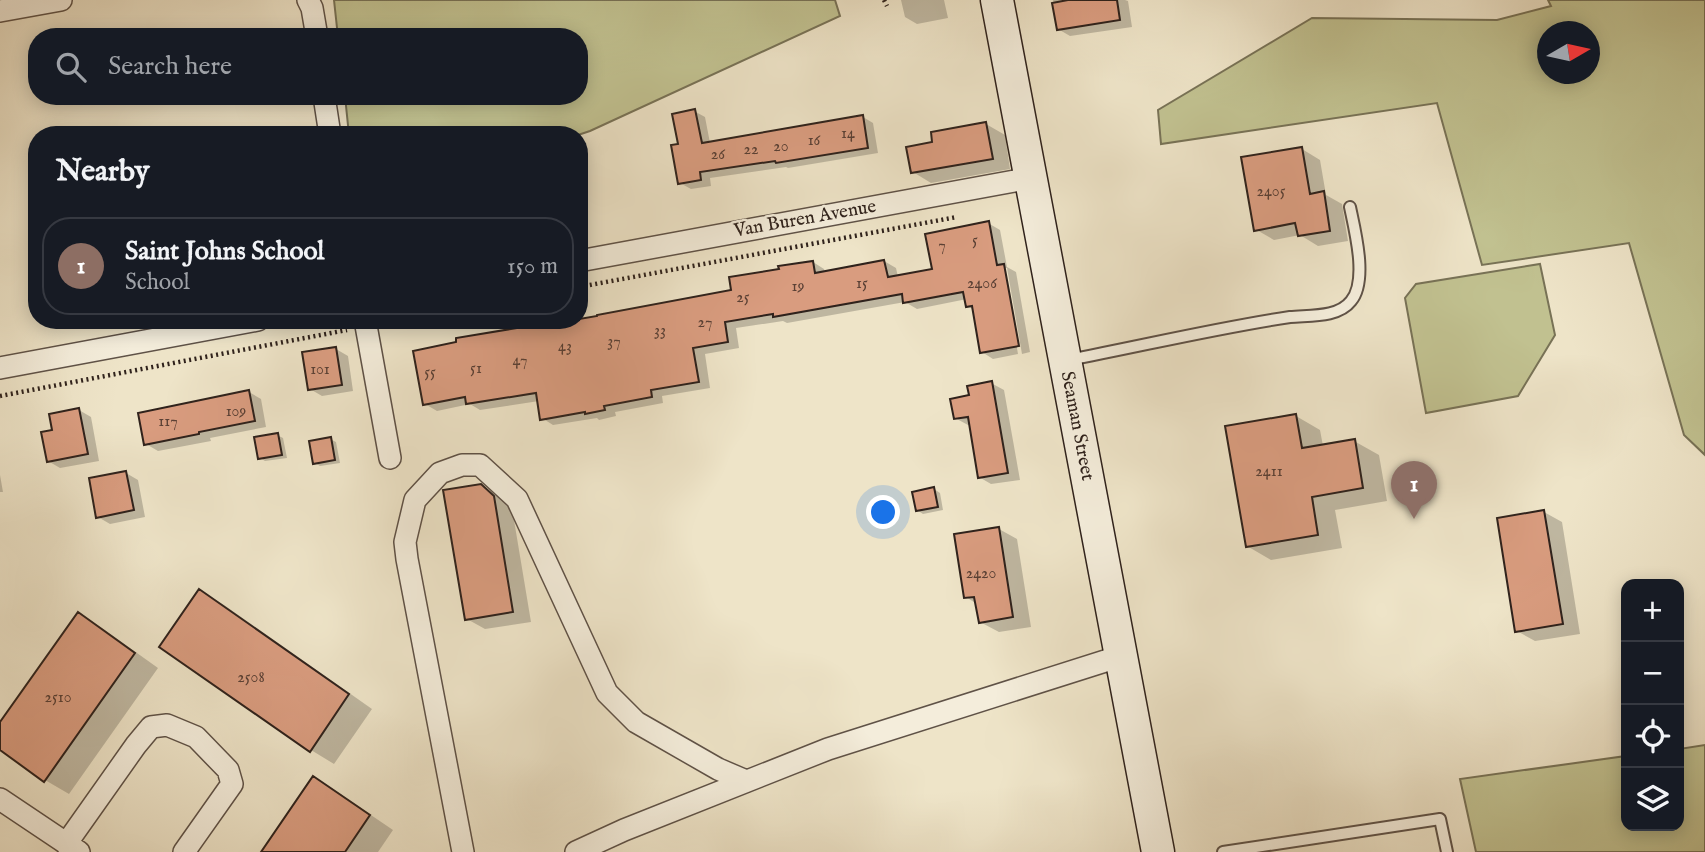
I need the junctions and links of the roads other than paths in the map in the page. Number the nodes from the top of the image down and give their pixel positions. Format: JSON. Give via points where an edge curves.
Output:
{"nodes":[{"id":1,"x":61,"y":0,"type":"edge"},
{"id":2,"x":308,"y":0,"type":"edge"},
{"id":3,"x":998,"y":0,"type":"edge"},
{"id":4,"x":0,"y":11,"type":"edge"},
{"id":5,"x":315,"y":28,"type":"edge"},
{"id":6,"x":325,"y":105,"type":"edge"},
{"id":7,"x":329,"y":126,"type":"edge"},
{"id":8,"x":1031,"y":178,"type":"junction"},
{"id":9,"x":1350,"y":207,"type":"dead end"},
{"id":10,"x":588,"y":259,"type":"edge"},
{"id":11,"x":210,"y":329,"type":"edge"},
{"id":12,"x":366,"y":329,"type":"edge"},
{"id":13,"x":1065,"y":361,"type":"junction"},
{"id":14,"x":0,"y":368,"type":"edge"},
{"id":15,"x":390,"y":458,"type":"dead end"},
{"id":16,"x":1121,"y":656,"type":"junction"},
{"id":17,"x":746,"y":782,"type":"junction"},
{"id":18,"x":0,"y":799,"type":"edge"},
{"id":19,"x":72,"y":848,"type":"edge"},
{"id":20,"x":184,"y":852,"type":"edge"},
{"id":21,"x":463,"y":852,"type":"edge"},
{"id":22,"x":576,"y":852,"type":"edge"},
{"id":23,"x":1158,"y":852,"type":"edge"},
{"id":24,"x":1223,"y":852,"type":"edge"},
{"id":25,"x":1447,"y":852,"type":"edge"}],
"edges":[{"from":1,"to":4,"type":"street"},
{"from":2,"to":5,"type":"street"},
{"from":3,"to":8,"type":"street","name":"Seaman Street"},
{"from":6,"to":7,"type":"street"},
{"from":8,"to":10,"type":"street","name":"Van Buren Avenue"},
{"from":8,"to":13,"type":"street","name":"Seaman Street"},
{"from":9,"to":13,"type":"lane","via":[[1359,248],[1358,289],[1351,303],[1338,311]]},
{"from":11,"to":14,"type":"street"},
{"from":12,"to":15,"type":"street"},
{"from":13,"to":16,"type":"street","name":"Seaman Street"},
{"from":16,"to":17,"type":"street","via":[[828,749]]},
{"from":16,"to":23,"type":"street","name":"Seaman Street"},
{"from":17,"to":21,"type":"street","via":[[636,722],[607,692],[517,499],[480,465],[462,465],[440,472],[415,500],[405,541]]},
{"from":17,"to":22,"type":"street"},
{"from":18,"to":19,"type":"street"},
{"from":19,"to":20,"type":"street","via":[[136,745],[151,727],[167,726],[196,737],[228,771],[232,784]]},
{"from":24,"to":25,"type":"lane","via":[[1440,819]]}]}
